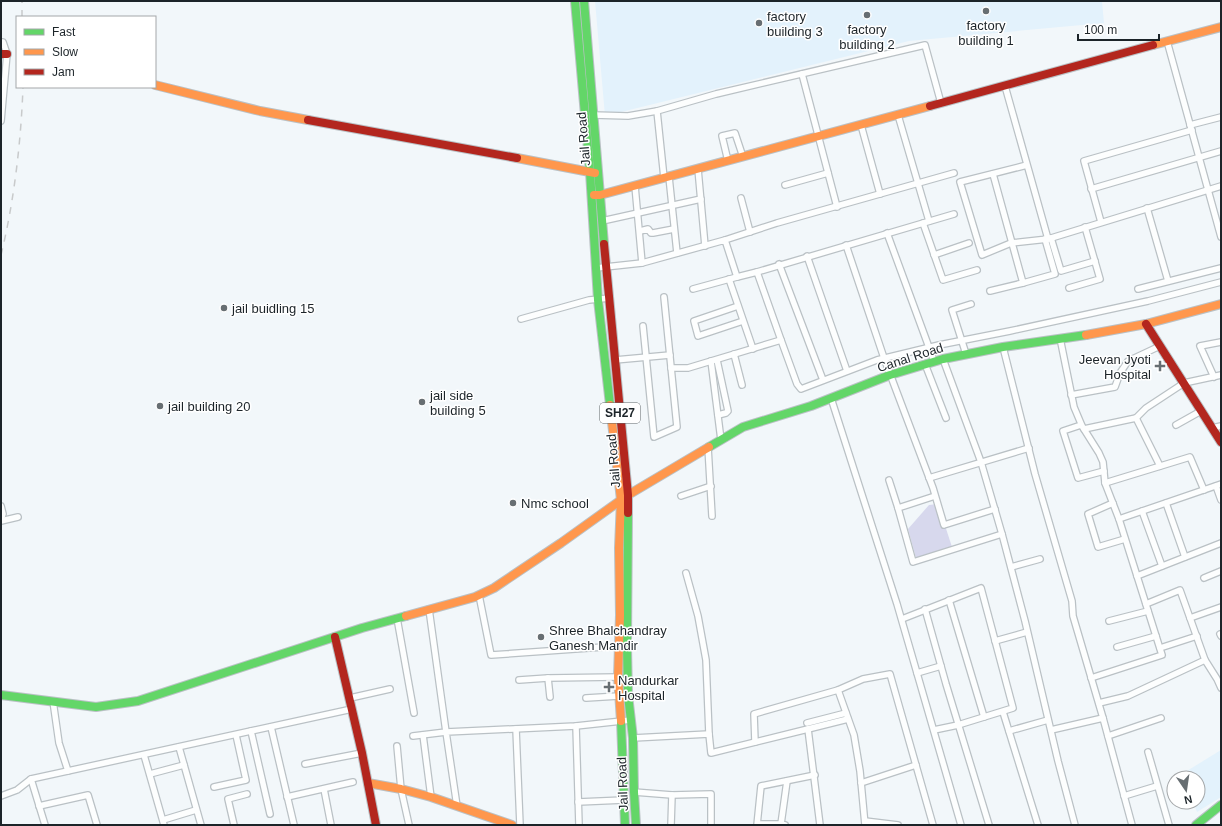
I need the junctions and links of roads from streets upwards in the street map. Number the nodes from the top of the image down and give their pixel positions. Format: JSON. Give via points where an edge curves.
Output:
{"nodes":[{"id":1,"x":575,"y":1,"type":"edge"},
{"id":2,"x":584,"y":1,"type":"edge"},
{"id":3,"x":1221,"y":26,"type":"edge"},
{"id":4,"x":1167,"y":41,"type":"junction"},
{"id":5,"x":1,"y":42,"type":"edge"},
{"id":6,"x":4,"y":54,"type":"edge"},
{"id":7,"x":580,"y":62,"type":"junction"},
{"id":8,"x":589,"y":63,"type":"junction"},
{"id":9,"x":802,"y":74,"type":"junction"},
{"id":10,"x":156,"y":85,"type":"edge"},
{"id":11,"x":1005,"y":86,"type":"junction"},
{"id":12,"x":941,"y":103,"type":"junction"},
{"id":13,"x":657,"y":111,"type":"junction"},
{"id":14,"x":593,"y":114,"type":"junction"},
{"id":15,"x":898,"y":115,"type":"junction"},
{"id":16,"x":1221,"y":116,"type":"edge"},
{"id":17,"x":1,"y":121,"type":"edge"},
{"id":18,"x":861,"y":125,"type":"junction"},
{"id":19,"x":1191,"y":127,"type":"junction"},
{"id":20,"x":819,"y":137,"type":"junction"},
{"id":21,"x":1221,"y":151,"type":"edge"},
{"id":22,"x":743,"y":157,"type":"junction"},
{"id":23,"x":1199,"y":157,"type":"junction"},
{"id":24,"x":728,"y":161,"type":"junction"},
{"id":25,"x":1027,"y":164,"type":"junction"},
{"id":26,"x":698,"y":169,"type":"junction"},
{"id":27,"x":594,"y":173,"type":"junction"},
{"id":28,"x":828,"y":173,"type":"junction"},
{"id":29,"x":954,"y":173,"type":"dead end"},
{"id":30,"x":993,"y":174,"type":"junction"},
{"id":31,"x":666,"y":178,"type":"junction"},
{"id":32,"x":918,"y":184,"type":"junction"},
{"id":33,"x":785,"y":185,"type":"dead end"},
{"id":34,"x":635,"y":186,"type":"junction"},
{"id":35,"x":1221,"y":186,"type":"edge"},
{"id":36,"x":1091,"y":189,"type":"junction"},
{"id":37,"x":1208,"y":190,"type":"junction"},
{"id":38,"x":880,"y":194,"type":"junction"},
{"id":39,"x":596,"y":195,"type":"junction"},
{"id":40,"x":741,"y":198,"type":"dead end"},
{"id":41,"x":701,"y":199,"type":"junction"},
{"id":42,"x":672,"y":206,"type":"junction"},
{"id":43,"x":837,"y":207,"type":"junction"},
{"id":44,"x":1147,"y":208,"type":"junction"},
{"id":45,"x":638,"y":213,"type":"junction"},
{"id":46,"x":954,"y":214,"type":"dead end"},
{"id":47,"x":602,"y":221,"type":"junction"},
{"id":48,"x":929,"y":221,"type":"junction"},
{"id":49,"x":1101,"y":222,"type":"junction"},
{"id":50,"x":923,"y":223,"type":"junction"},
{"id":51,"x":1085,"y":227,"type":"junction"},
{"id":52,"x":674,"y":229,"type":"junction"},
{"id":53,"x":640,"y":231,"type":"junction"},
{"id":54,"x":750,"y":232,"type":"junction"},
{"id":55,"x":888,"y":233,"type":"junction"},
{"id":56,"x":1221,"y":237,"type":"edge"},
{"id":57,"x":1048,"y":238,"type":"junction"},
{"id":58,"x":725,"y":240,"type":"junction"},
{"id":59,"x":969,"y":243,"type":"dead end"},
{"id":60,"x":1011,"y":243,"type":"junction"},
{"id":61,"x":846,"y":245,"type":"junction"},
{"id":62,"x":705,"y":246,"type":"junction"},
{"id":63,"x":677,"y":253,"type":"junction"},
{"id":64,"x":934,"y":255,"type":"junction"},
{"id":65,"x":806,"y":256,"type":"junction"},
{"id":66,"x":1095,"y":261,"type":"junction"},
{"id":67,"x":642,"y":262,"type":"junction"},
{"id":68,"x":779,"y":264,"type":"junction"},
{"id":69,"x":606,"y":267,"type":"junction"},
{"id":70,"x":596,"y":268,"type":"junction"},
{"id":71,"x":1221,"y":268,"type":"edge"},
{"id":72,"x":977,"y":270,"type":"dead end"},
{"id":73,"x":757,"y":272,"type":"junction"},
{"id":74,"x":737,"y":277,"type":"junction"},
{"id":75,"x":729,"y":279,"type":"junction"},
{"id":76,"x":1168,"y":281,"type":"junction"},
{"id":77,"x":1221,"y":282,"type":"edge"},
{"id":78,"x":1022,"y":283,"type":"junction"},
{"id":79,"x":1069,"y":288,"type":"dead end"},
{"id":80,"x":693,"y":289,"type":"dead end"},
{"id":81,"x":1138,"y":289,"type":"dead end"},
{"id":82,"x":990,"y":291,"type":"dead end"},
{"id":83,"x":664,"y":297,"type":"dead end"},
{"id":84,"x":610,"y":298,"type":"junction"},
{"id":85,"x":598,"y":300,"type":"junction"},
{"id":86,"x":971,"y":304,"type":"dead end"},
{"id":87,"x":1221,"y":304,"type":"edge"},
{"id":88,"x":738,"y":306,"type":"junction"},
{"id":89,"x":522,"y":319,"type":"dead end"},
{"id":90,"x":744,"y":321,"type":"junction"},
{"id":91,"x":1146,"y":324,"type":"junction"},
{"id":92,"x":643,"y":326,"type":"dead end"},
{"id":93,"x":1060,"y":338,"type":"junction"},
{"id":94,"x":781,"y":340,"type":"junction"},
{"id":95,"x":962,"y":340,"type":"junction"},
{"id":96,"x":1221,"y":342,"type":"edge"},
{"id":97,"x":1003,"y":346,"type":"junction"},
{"id":98,"x":1160,"y":346,"type":"junction"},
{"id":99,"x":929,"y":347,"type":"junction"},
{"id":100,"x":753,"y":349,"type":"junction"},
{"id":101,"x":734,"y":354,"type":"junction"},
{"id":102,"x":966,"y":354,"type":"junction"},
{"id":103,"x":670,"y":355,"type":"junction"},
{"id":104,"x":647,"y":357,"type":"junction"},
{"id":105,"x":884,"y":358,"type":"junction"},
{"id":106,"x":943,"y":359,"type":"junction"},
{"id":107,"x":615,"y":360,"type":"junction"},
{"id":108,"x":714,"y":360,"type":"junction"},
{"id":109,"x":934,"y":361,"type":"junction"},
{"id":110,"x":925,"y":364,"type":"junction"},
{"id":111,"x":671,"y":368,"type":"junction"},
{"id":112,"x":847,"y":371,"type":"junction"},
{"id":113,"x":890,"y":375,"type":"junction"},
{"id":114,"x":1221,"y":375,"type":"edge"},
{"id":115,"x":1214,"y":377,"type":"junction"},
{"id":116,"x":823,"y":380,"type":"junction"},
{"id":117,"x":1184,"y":383,"type":"junction"},
{"id":118,"x":742,"y":385,"type":"dead end"},
{"id":119,"x":1072,"y":395,"type":"junction"},
{"id":120,"x":830,"y":398,"type":"junction"},
{"id":121,"x":1201,"y":411,"type":"junction"},
{"id":122,"x":718,"y":415,"type":"junction"},
{"id":123,"x":946,"y":418,"type":"dead end"},
{"id":124,"x":1136,"y":418,"type":"junction"},
{"id":125,"x":1176,"y":425,"type":"dead end"},
{"id":126,"x":1221,"y":426,"type":"edge"},
{"id":127,"x":1083,"y":427,"type":"junction"},
{"id":128,"x":1212,"y":428,"type":"junction"},
{"id":129,"x":721,"y":440,"type":"junction"},
{"id":130,"x":1221,"y":442,"type":"edge"},
{"id":131,"x":708,"y":447,"type":"junction"},
{"id":132,"x":1029,"y":448,"type":"junction"},
{"id":133,"x":981,"y":462,"type":"junction"},
{"id":134,"x":1160,"y":466,"type":"junction"},
{"id":135,"x":1104,"y":471,"type":"junction"},
{"id":136,"x":929,"y":478,"type":"junction"},
{"id":137,"x":888,"y":480,"type":"dead end"},
{"id":138,"x":1105,"y":483,"type":"junction"},
{"id":139,"x":1219,"y":485,"type":"edge"},
{"id":140,"x":710,"y":486,"type":"junction"},
{"id":141,"x":1204,"y":490,"type":"junction"},
{"id":142,"x":681,"y":496,"type":"dead end"},
{"id":143,"x":935,"y":496,"type":"junction"},
{"id":144,"x":625,"y":497,"type":"junction"},
{"id":145,"x":1221,"y":500,"type":"edge"},
{"id":146,"x":1113,"y":503,"type":"junction"},
{"id":147,"x":1166,"y":503,"type":"junction"},
{"id":148,"x":1,"y":506,"type":"edge"},
{"id":149,"x":898,"y":508,"type":"junction"},
{"id":150,"x":995,"y":509,"type":"junction"},
{"id":151,"x":1142,"y":511,"type":"junction"},
{"id":152,"x":712,"y":516,"type":"dead end"},
{"id":153,"x":18,"y":517,"type":"dead end"},
{"id":154,"x":1119,"y":519,"type":"junction"},
{"id":155,"x":1,"y":520,"type":"edge"},
{"id":156,"x":1002,"y":534,"type":"junction"},
{"id":157,"x":1125,"y":539,"type":"junction"},
{"id":158,"x":1221,"y":543,"type":"edge"},
{"id":159,"x":1185,"y":557,"type":"junction"},
{"id":160,"x":1040,"y":559,"type":"dead end"},
{"id":161,"x":1162,"y":566,"type":"junction"},
{"id":162,"x":1011,"y":567,"type":"junction"},
{"id":163,"x":1221,"y":571,"type":"edge"},
{"id":164,"x":686,"y":573,"type":"dead end"},
{"id":165,"x":1137,"y":576,"type":"junction"},
{"id":166,"x":1204,"y":578,"type":"dead end"},
{"id":167,"x":479,"y":595,"type":"junction"},
{"id":168,"x":949,"y":600,"type":"junction"},
{"id":169,"x":1146,"y":604,"type":"junction"},
{"id":170,"x":1221,"y":607,"type":"edge"},
{"id":171,"x":925,"y":609,"type":"junction"},
{"id":172,"x":429,"y":610,"type":"junction"},
{"id":173,"x":1148,"y":611,"type":"junction"},
{"id":174,"x":397,"y":618,"type":"junction"},
{"id":175,"x":1190,"y":618,"type":"junction"},
{"id":176,"x":902,"y":619,"type":"junction"},
{"id":177,"x":1109,"y":621,"type":"dead end"},
{"id":178,"x":1027,"y":632,"type":"junction"},
{"id":179,"x":1156,"y":636,"type":"junction"},
{"id":180,"x":1197,"y":636,"type":"junction"},
{"id":181,"x":335,"y":637,"type":"junction"},
{"id":182,"x":995,"y":641,"type":"junction"},
{"id":183,"x":618,"y":646,"type":"junction"},
{"id":184,"x":1117,"y":647,"type":"dead end"},
{"id":185,"x":1160,"y":648,"type":"junction"},
{"id":186,"x":1205,"y":660,"type":"junction"},
{"id":187,"x":941,"y":666,"type":"junction"},
{"id":188,"x":917,"y":674,"type":"junction"},
{"id":189,"x":618,"y":677,"type":"junction"},
{"id":190,"x":548,"y":678,"type":"junction"},
{"id":191,"x":1091,"y":678,"type":"junction"},
{"id":192,"x":519,"y":680,"type":"dead end"},
{"id":193,"x":1221,"y":688,"type":"edge"},
{"id":194,"x":390,"y":690,"type":"dead end"},
{"id":195,"x":838,"y":690,"type":"junction"},
{"id":196,"x":1,"y":695,"type":"edge"},
{"id":197,"x":619,"y":696,"type":"junction"},
{"id":198,"x":550,"y":697,"type":"dead end"},
{"id":199,"x":350,"y":698,"type":"junction"},
{"id":200,"x":586,"y":698,"type":"dead end"},
{"id":201,"x":53,"y":702,"type":"junction"},
{"id":202,"x":1099,"y":703,"type":"junction"},
{"id":203,"x":352,"y":709,"type":"junction"},
{"id":204,"x":1003,"y":712,"type":"junction"},
{"id":205,"x":414,"y":713,"type":"dead end"},
{"id":206,"x":846,"y":713,"type":"junction"},
{"id":207,"x":984,"y":717,"type":"junction"},
{"id":208,"x":1103,"y":718,"type":"junction"},
{"id":209,"x":1161,"y":718,"type":"dead end"},
{"id":210,"x":848,"y":719,"type":"junction"},
{"id":211,"x":632,"y":720,"type":"junction"},
{"id":212,"x":1048,"y":720,"type":"junction"},
{"id":213,"x":621,"y":721,"type":"junction"},
{"id":214,"x":958,"y":725,"type":"junction"},
{"id":215,"x":576,"y":726,"type":"junction"},
{"id":216,"x":808,"y":726,"type":"junction"},
{"id":217,"x":271,"y":727,"type":"junction"},
{"id":218,"x":516,"y":729,"type":"junction"},
{"id":219,"x":934,"y":730,"type":"junction"},
{"id":220,"x":1051,"y":730,"type":"junction"},
{"id":221,"x":251,"y":731,"type":"junction"},
{"id":222,"x":1009,"y":731,"type":"junction"},
{"id":223,"x":446,"y":732,"type":"junction"},
{"id":224,"x":710,"y":734,"type":"junction"},
{"id":225,"x":236,"y":735,"type":"junction"},
{"id":226,"x":423,"y":735,"type":"junction"},
{"id":227,"x":413,"y":736,"type":"dead end"},
{"id":228,"x":1108,"y":736,"type":"junction"},
{"id":229,"x":633,"y":738,"type":"junction"},
{"id":230,"x":755,"y":742,"type":"junction"},
{"id":231,"x":397,"y":746,"type":"dead end"},
{"id":232,"x":179,"y":747,"type":"junction"},
{"id":233,"x":1148,"y":752,"type":"dead end"},
{"id":234,"x":362,"y":753,"type":"junction"},
{"id":235,"x":144,"y":755,"type":"junction"},
{"id":236,"x":305,"y":764,"type":"dead end"},
{"id":237,"x":916,"y":764,"type":"junction"},
{"id":238,"x":184,"y":765,"type":"junction"},
{"id":239,"x":68,"y":771,"type":"junction"},
{"id":240,"x":150,"y":774,"type":"junction"},
{"id":241,"x":814,"y":775,"type":"junction"},
{"id":242,"x":31,"y":779,"type":"junction"},
{"id":243,"x":787,"y":781,"type":"junction"},
{"id":244,"x":353,"y":782,"type":"dead end"},
{"id":245,"x":368,"y":783,"type":"junction"},
{"id":246,"x":861,"y":783,"type":"junction"},
{"id":247,"x":1157,"y":786,"type":"junction"},
{"id":248,"x":214,"y":787,"type":"dead end"},
{"id":249,"x":324,"y":789,"type":"junction"},
{"id":250,"x":401,"y":789,"type":"junction"},
{"id":251,"x":634,"y":792,"type":"junction"},
{"id":252,"x":247,"y":794,"type":"dead end"},
{"id":253,"x":672,"y":795,"type":"junction"},
{"id":254,"x":1,"y":796,"type":"edge"},
{"id":255,"x":1124,"y":796,"type":"junction"},
{"id":256,"x":287,"y":797,"type":"junction"},
{"id":257,"x":431,"y":797,"type":"junction"},
{"id":258,"x":624,"y":800,"type":"junction"},
{"id":259,"x":578,"y":802,"type":"junction"},
{"id":260,"x":1221,"y":805,"type":"edge"},
{"id":261,"x":39,"y":806,"type":"junction"},
{"id":262,"x":457,"y":806,"type":"junction"},
{"id":263,"x":196,"y":810,"type":"junction"},
{"id":264,"x":270,"y":814,"type":"dead end"},
{"id":265,"x":164,"y":822,"type":"edge"},
{"id":266,"x":865,"y":823,"type":"edge"},
{"id":267,"x":758,"y":824,"type":"edge"},
{"id":268,"x":45,"y":825,"type":"edge"},
{"id":269,"x":97,"y":825,"type":"edge"},
{"id":270,"x":201,"y":825,"type":"edge"},
{"id":271,"x":234,"y":825,"type":"edge"},
{"id":272,"x":294,"y":825,"type":"edge"},
{"id":273,"x":331,"y":825,"type":"edge"},
{"id":274,"x":376,"y":825,"type":"edge"},
{"id":275,"x":409,"y":825,"type":"edge"},
{"id":276,"x":512,"y":825,"type":"edge"},
{"id":277,"x":520,"y":825,"type":"edge"},
{"id":278,"x":579,"y":825,"type":"edge"},
{"id":279,"x":624,"y":825,"type":"edge"},
{"id":280,"x":636,"y":825,"type":"edge"},
{"id":281,"x":672,"y":825,"type":"edge"},
{"id":282,"x":711,"y":825,"type":"edge"},
{"id":283,"x":783,"y":825,"type":"edge"},
{"id":284,"x":820,"y":825,"type":"edge"},
{"id":285,"x":898,"y":825,"type":"edge"},
{"id":286,"x":933,"y":825,"type":"edge"},
{"id":287,"x":961,"y":825,"type":"edge"},
{"id":288,"x":989,"y":825,"type":"edge"},
{"id":289,"x":1038,"y":825,"type":"edge"},
{"id":290,"x":1075,"y":825,"type":"edge"},
{"id":291,"x":1132,"y":825,"type":"edge"},
{"id":292,"x":1169,"y":825,"type":"edge"},
{"id":293,"x":1196,"y":825,"type":"edge"}],
"edges":[{"from":1,"to":7,"type":"street"},
{"from":2,"to":8,"type":"street","name":"Jail Road","number":"SH27"},
{"from":3,"to":4,"type":"street"},
{"from":4,"to":11,"type":"street"},
{"from":4,"to":19,"type":"street"},
{"from":5,"to":6,"type":"street","via":[[4,42]]},
{"from":6,"to":17,"type":"street"},
{"from":7,"to":8,"type":"street"},
{"from":7,"to":27,"type":"street"},
{"from":8,"to":14,"type":"street","name":"Jail Road","number":"SH27"},
{"from":9,"to":12,"type":"street","via":[[925,45]]},
{"from":9,"to":13,"type":"street"},
{"from":9,"to":20,"type":"street"},
{"from":10,"to":27,"type":"street","via":[[260,111]]},
{"from":11,"to":12,"type":"street"},
{"from":11,"to":25,"type":"street"},
{"from":12,"to":15,"type":"street"},
{"from":13,"to":14,"type":"street","via":[[628,116]]},
{"from":13,"to":31,"type":"street"},
{"from":14,"to":27,"type":"street","name":"Jail Road","number":"SH27"},
{"from":15,"to":18,"type":"street"},
{"from":15,"to":32,"type":"street"},
{"from":16,"to":19,"type":"street"},
{"from":18,"to":20,"type":"street"},
{"from":18,"to":38,"type":"street"},
{"from":19,"to":23,"type":"street"},
{"from":19,"to":36,"type":"street","via":[[1084,161]]},
{"from":20,"to":22,"type":"street"},
{"from":20,"to":28,"type":"street"},
{"from":21,"to":23,"type":"street"},
{"from":22,"to":24,"type":"street"},
{"from":22,"to":24,"type":"street","via":[[735,133],[722,136]]},
{"from":23,"to":36,"type":"street"},
{"from":23,"to":37,"type":"street"},
{"from":24,"to":26,"type":"street"},
{"from":25,"to":30,"type":"street"},
{"from":25,"to":57,"type":"street"},
{"from":26,"to":31,"type":"street"},
{"from":26,"to":41,"type":"street"},
{"from":27,"to":39,"type":"street","name":"Jail Road","number":"SH27"},
{"from":28,"to":33,"type":"street"},
{"from":28,"to":43,"type":"street"},
{"from":29,"to":32,"type":"street"},
{"from":30,"to":60,"type":"street"},
{"from":30,"to":60,"type":"street","via":[[960,182],[982,255]]},
{"from":31,"to":34,"type":"street"},
{"from":31,"to":42,"type":"street"},
{"from":32,"to":38,"type":"street"},
{"from":32,"to":48,"type":"street"},
{"from":34,"to":39,"type":"street"},
{"from":34,"to":45,"type":"street"},
{"from":35,"to":37,"type":"street"},
{"from":36,"to":49,"type":"street"},
{"from":37,"to":44,"type":"street"},
{"from":37,"to":56,"type":"street"},
{"from":38,"to":43,"type":"street"},
{"from":39,"to":47,"type":"street","name":"Jail Road","number":"SH27"},
{"from":39,"to":70,"type":"street"},
{"from":40,"to":54,"type":"street"},
{"from":41,"to":42,"type":"street"},
{"from":41,"to":62,"type":"street"},
{"from":42,"to":45,"type":"street"},
{"from":42,"to":52,"type":"street"},
{"from":43,"to":54,"type":"street"},
{"from":44,"to":49,"type":"street"},
{"from":44,"to":76,"type":"street"},
{"from":45,"to":47,"type":"street"},
{"from":45,"to":53,"type":"street"},
{"from":46,"to":48,"type":"street"},
{"from":47,"to":69,"type":"street","name":"Jail Road","number":"SH27"},
{"from":48,"to":50,"type":"street"},
{"from":49,"to":51,"type":"street"},
{"from":50,"to":55,"type":"street"},
{"from":50,"to":64,"type":"street"},
{"from":51,"to":57,"type":"street"},
{"from":51,"to":66,"type":"street"},
{"from":52,"to":53,"type":"street","via":[[653,234],[648,229]]},
{"from":52,"to":63,"type":"street"},
{"from":53,"to":67,"type":"street"},
{"from":54,"to":58,"type":"street"},
{"from":55,"to":61,"type":"street"},
{"from":55,"to":99,"type":"street"},
{"from":57,"to":60,"type":"street"},
{"from":57,"to":66,"type":"street","via":[[1061,271]]},
{"from":57,"to":78,"type":"street","via":[[1055,274]]},
{"from":58,"to":62,"type":"street"},
{"from":58,"to":74,"type":"street"},
{"from":59,"to":64,"type":"street"},
{"from":60,"to":78,"type":"street"},
{"from":61,"to":65,"type":"street"},
{"from":61,"to":105,"type":"street"},
{"from":62,"to":63,"type":"street"},
{"from":63,"to":67,"type":"street"},
{"from":64,"to":72,"type":"street","via":[[943,280]]},
{"from":65,"to":68,"type":"street"},
{"from":65,"to":112,"type":"street"},
{"from":66,"to":79,"type":"street","via":[[1100,279]]},
{"from":67,"to":69,"type":"street"},
{"from":68,"to":73,"type":"street"},
{"from":68,"to":116,"type":"street"},
{"from":69,"to":70,"type":"street"},
{"from":69,"to":84,"type":"street","name":"Jail Road","number":"SH27"},
{"from":70,"to":85,"type":"street"},
{"from":71,"to":76,"type":"street"},
{"from":73,"to":74,"type":"street"},
{"from":73,"to":94,"type":"street"},
{"from":74,"to":75,"type":"street"},
{"from":75,"to":80,"type":"street"},
{"from":75,"to":88,"type":"street"},
{"from":76,"to":81,"type":"street"},
{"from":77,"to":95,"type":"street"},
{"from":78,"to":82,"type":"street"},
{"from":83,"to":103,"type":"street"},
{"from":84,"to":85,"type":"street"},
{"from":84,"to":107,"type":"street","name":"Jail Road","number":"SH27"},
{"from":85,"to":89,"type":"street"},
{"from":85,"to":144,"type":"street"},
{"from":86,"to":95,"type":"street","via":[[952,310]]},
{"from":87,"to":91,"type":"street","name":"Canal Road"},
{"from":88,"to":90,"type":"street"},
{"from":88,"to":90,"type":"street","via":[[694,321],[698,336]]},
{"from":90,"to":100,"type":"street"},
{"from":91,"to":93,"type":"street","name":"Canal Road"},
{"from":91,"to":98,"type":"street"},
{"from":92,"to":104,"type":"street"},
{"from":93,"to":97,"type":"street","name":"Canal Road"},
{"from":93,"to":119,"type":"street"},
{"from":94,"to":100,"type":"street"},
{"from":94,"to":116,"type":"street","via":[[801,389]]},
{"from":95,"to":99,"type":"street"},
{"from":95,"to":102,"type":"street"},
{"from":96,"to":115,"type":"street","via":[[1200,346]]},
{"from":97,"to":102,"type":"street","name":"Canal Road"},
{"from":97,"to":132,"type":"street"},
{"from":98,"to":117,"type":"street"},
{"from":98,"to":119,"type":"street","via":[[1128,361],[1114,387]]},
{"from":99,"to":105,"type":"street"},
{"from":99,"to":109,"type":"street"},
{"from":100,"to":101,"type":"street"},
{"from":101,"to":108,"type":"street"},
{"from":101,"to":118,"type":"street"},
{"from":102,"to":106,"type":"street","name":"Canal Road"},
{"from":103,"to":104,"type":"street"},
{"from":103,"to":111,"type":"street"},
{"from":104,"to":107,"type":"street"},
{"from":104,"to":111,"type":"street","via":[[654,437],[677,427]]},
{"from":105,"to":112,"type":"street"},
{"from":105,"to":113,"type":"street"},
{"from":106,"to":109,"type":"street","name":"Canal Road"},
{"from":106,"to":133,"type":"street"},
{"from":107,"to":144,"type":"street","name":"Jail Road","number":"SH27"},
{"from":108,"to":111,"type":"street","via":[[688,368]]},
{"from":108,"to":122,"type":"street"},
{"from":108,"to":122,"type":"street","via":[[728,411]]},
{"from":109,"to":110,"type":"street","name":"Canal Road"},
{"from":110,"to":113,"type":"street","name":"Canal Road"},
{"from":110,"to":123,"type":"street"},
{"from":112,"to":116,"type":"street"},
{"from":113,"to":120,"type":"street","name":"Canal Road"},
{"from":113,"to":136,"type":"street"},
{"from":114,"to":115,"type":"street"},
{"from":115,"to":117,"type":"street"},
{"from":117,"to":121,"type":"street"},
{"from":117,"to":124,"type":"street","via":[[1146,408]]},
{"from":119,"to":127,"type":"street","via":[[1074,407]]},
{"from":120,"to":129,"type":"street","name":"Canal Road","via":[[743,427]]},
{"from":120,"to":176,"type":"street"},
{"from":121,"to":125,"type":"street"},
{"from":121,"to":128,"type":"street"},
{"from":122,"to":129,"type":"street"},
{"from":124,"to":127,"type":"street"},
{"from":124,"to":134,"type":"street"},
{"from":126,"to":128,"type":"street"},
{"from":127,"to":135,"type":"street","via":[[1103,462]]},
{"from":127,"to":135,"type":"street","via":[[1063,431],[1078,478]]},
{"from":128,"to":130,"type":"street"},
{"from":129,"to":131,"type":"street","name":"Canal Road"},
{"from":131,"to":140,"type":"street"},
{"from":131,"to":144,"type":"street","name":"Canal Road"},
{"from":132,"to":133,"type":"street"},
{"from":132,"to":191,"type":"street"},
{"from":133,"to":136,"type":"street"},
{"from":133,"to":150,"type":"street"},
{"from":134,"to":138,"type":"street"},
{"from":134,"to":141,"type":"street","via":[[1190,457]]},
{"from":135,"to":138,"type":"street"},
{"from":136,"to":143,"type":"street"},
{"from":137,"to":149,"type":"street"},
{"from":138,"to":146,"type":"street"},
{"from":139,"to":141,"type":"street"},
{"from":139,"to":145,"type":"street"},
{"from":140,"to":142,"type":"street"},
{"from":140,"to":152,"type":"street"},
{"from":141,"to":147,"type":"street"},
{"from":143,"to":149,"type":"street"},
{"from":143,"to":150,"type":"street","via":[[944,524]]},
{"from":144,"to":167,"type":"street","name":"Canal Road","via":[[494,588]]},
{"from":144,"to":183,"type":"street","via":[[619,548]]},
{"from":144,"to":211,"type":"street","name":"Jail Road","number":"SH27","via":[[628,695]]},
{"from":146,"to":154,"type":"street"},
{"from":146,"to":157,"type":"street","via":[[1088,514],[1098,547]]},
{"from":147,"to":151,"type":"street"},
{"from":147,"to":159,"type":"street"},
{"from":148,"to":155,"type":"street"},
{"from":149,"to":156,"type":"street","via":[[913,562]]},
{"from":150,"to":156,"type":"street"},
{"from":151,"to":154,"type":"street"},
{"from":151,"to":161,"type":"street"},
{"from":153,"to":155,"type":"street"},
{"from":154,"to":157,"type":"street"},
{"from":156,"to":162,"type":"street"},
{"from":157,"to":165,"type":"street"},
{"from":158,"to":159,"type":"street"},
{"from":159,"to":161,"type":"street"},
{"from":160,"to":162,"type":"street"},
{"from":161,"to":165,"type":"street"},
{"from":162,"to":178,"type":"street"},
{"from":163,"to":166,"type":"street"},
{"from":164,"to":224,"type":"street","via":[[698,616],[706,660]]},
{"from":165,"to":169,"type":"street"},
{"from":167,"to":172,"type":"street","name":"Canal Road"},
{"from":167,"to":183,"type":"street","via":[[491,656]]},
{"from":168,"to":171,"type":"street"},
{"from":168,"to":182,"type":"street","via":[[980,588]]},
{"from":168,"to":207,"type":"street"},
{"from":169,"to":173,"type":"street"},
{"from":169,"to":175,"type":"street","via":[[1180,590]]},
{"from":170,"to":175,"type":"street"},
{"from":171,"to":176,"type":"street"},
{"from":171,"to":187,"type":"street"},
{"from":172,"to":174,"type":"street","name":"Canal Road"},
{"from":172,"to":223,"type":"street"},
{"from":173,"to":177,"type":"street"},
{"from":173,"to":179,"type":"street"},
{"from":174,"to":181,"type":"street","name":"Canal Road"},
{"from":174,"to":205,"type":"street"},
{"from":175,"to":180,"type":"street"},
{"from":176,"to":188,"type":"street"},
{"from":178,"to":182,"type":"street"},
{"from":178,"to":212,"type":"street"},
{"from":179,"to":184,"type":"street"},
{"from":179,"to":185,"type":"street"},
{"from":180,"to":185,"type":"street"},
{"from":180,"to":186,"type":"street"},
{"from":181,"to":199,"type":"street"},
{"from":181,"to":201,"type":"street","name":"Canal Road","via":[[138,701],[96,707]]},
{"from":182,"to":204,"type":"street","via":[[1013,708]]},
{"from":183,"to":189,"type":"street"},
{"from":185,"to":191,"type":"street","via":[[1162,655]]},
{"from":186,"to":193,"type":"street"},
{"from":186,"to":202,"type":"street","via":[[1128,696]]},
{"from":187,"to":188,"type":"street"},
{"from":187,"to":214,"type":"street"},
{"from":188,"to":219,"type":"street"},
{"from":189,"to":190,"type":"street"},
{"from":189,"to":197,"type":"street"},
{"from":190,"to":192,"type":"street"},
{"from":190,"to":198,"type":"street"},
{"from":191,"to":202,"type":"street"},
{"from":194,"to":199,"type":"street"},
{"from":195,"to":206,"type":"street"},
{"from":195,"to":230,"type":"street","via":[[754,714]]},
{"from":195,"to":237,"type":"street","via":[[863,680],[890,674]]},
{"from":196,"to":201,"type":"street","name":"Canal Road"},
{"from":197,"to":200,"type":"street"},
{"from":197,"to":213,"type":"street"},
{"from":199,"to":203,"type":"street"},
{"from":201,"to":239,"type":"street","via":[[59,743]]},
{"from":202,"to":208,"type":"street"},
{"from":203,"to":217,"type":"street"},
{"from":203,"to":234,"type":"street"},
{"from":204,"to":207,"type":"street"},
{"from":204,"to":222,"type":"street"},
{"from":206,"to":210,"type":"street"},
{"from":206,"to":216,"type":"street"},
{"from":207,"to":214,"type":"street"},
{"from":208,"to":220,"type":"street"},
{"from":208,"to":228,"type":"street"},
{"from":209,"to":228,"type":"street"},
{"from":210,"to":216,"type":"street"},
{"from":210,"to":246,"type":"street","via":[[854,736]]},
{"from":211,"to":213,"type":"street"},
{"from":211,"to":229,"type":"street","name":"Jail Road","number":"SH27"},
{"from":212,"to":220,"type":"street"},
{"from":212,"to":222,"type":"street"},
{"from":213,"to":215,"type":"street"},
{"from":213,"to":258,"type":"street"},
{"from":214,"to":219,"type":"street"},
{"from":214,"to":288,"type":"street"},
{"from":215,"to":218,"type":"street"},
{"from":215,"to":259,"type":"street"},
{"from":216,"to":230,"type":"street"},
{"from":216,"to":241,"type":"street"},
{"from":217,"to":221,"type":"street"},
{"from":217,"to":256,"type":"street"},
{"from":218,"to":223,"type":"street"},
{"from":218,"to":277,"type":"street"},
{"from":219,"to":287,"type":"street"},
{"from":220,"to":290,"type":"street"},
{"from":221,"to":225,"type":"street"},
{"from":221,"to":264,"type":"street"},
{"from":222,"to":289,"type":"street"},
{"from":223,"to":226,"type":"street"},
{"from":223,"to":262,"type":"street"},
{"from":224,"to":229,"type":"street"},
{"from":224,"to":230,"type":"street","via":[[711,753]]},
{"from":225,"to":232,"type":"street"},
{"from":225,"to":248,"type":"street","via":[[246,780]]},
{"from":226,"to":227,"type":"street"},
{"from":226,"to":257,"type":"street"},
{"from":228,"to":255,"type":"street"},
{"from":229,"to":251,"type":"street","name":"Jail Road","number":"SH27"},
{"from":231,"to":250,"type":"street"},
{"from":232,"to":235,"type":"street"},
{"from":232,"to":238,"type":"street"},
{"from":233,"to":247,"type":"street"},
{"from":234,"to":236,"type":"street"},
{"from":234,"to":245,"type":"street"},
{"from":235,"to":239,"type":"street"},
{"from":235,"to":240,"type":"street"},
{"from":237,"to":246,"type":"street"},
{"from":237,"to":286,"type":"street"},
{"from":238,"to":240,"type":"street"},
{"from":238,"to":263,"type":"street"},
{"from":239,"to":242,"type":"street"},
{"from":240,"to":265,"type":"street"},
{"from":241,"to":243,"type":"street"},
{"from":241,"to":284,"type":"street"},
{"from":242,"to":254,"type":"street","via":[[17,790]]},
{"from":242,"to":261,"type":"street"},
{"from":243,"to":267,"type":"street","via":[[761,786]]},
{"from":243,"to":283,"type":"street"},
{"from":244,"to":249,"type":"street"},
{"from":245,"to":250,"type":"street"},
{"from":245,"to":274,"type":"street"},
{"from":246,"to":266,"type":"street"},
{"from":247,"to":255,"type":"street"},
{"from":247,"to":292,"type":"street"},
{"from":249,"to":256,"type":"street"},
{"from":249,"to":273,"type":"street"},
{"from":250,"to":257,"type":"street"},
{"from":250,"to":275,"type":"street"},
{"from":251,"to":253,"type":"street"},
{"from":251,"to":280,"type":"street","name":"Jail Road","number":"SH27"},
{"from":252,"to":271,"type":"street","via":[[228,799]]},
{"from":253,"to":281,"type":"street"},
{"from":253,"to":282,"type":"street","via":[[711,794]]},
{"from":255,"to":291,"type":"street"},
{"from":256,"to":272,"type":"street"},
{"from":257,"to":262,"type":"street"},
{"from":258,"to":259,"type":"street"},
{"from":258,"to":279,"type":"street"},
{"from":259,"to":278,"type":"street"},
{"from":260,"to":293,"type":"street"},
{"from":261,"to":268,"type":"street"},
{"from":261,"to":269,"type":"street","via":[[88,795]]},
{"from":262,"to":276,"type":"street"},
{"from":263,"to":265,"type":"street"},
{"from":263,"to":270,"type":"street"},
{"from":266,"to":285,"type":"street"},
{"from":267,"to":283,"type":"street"}]}
